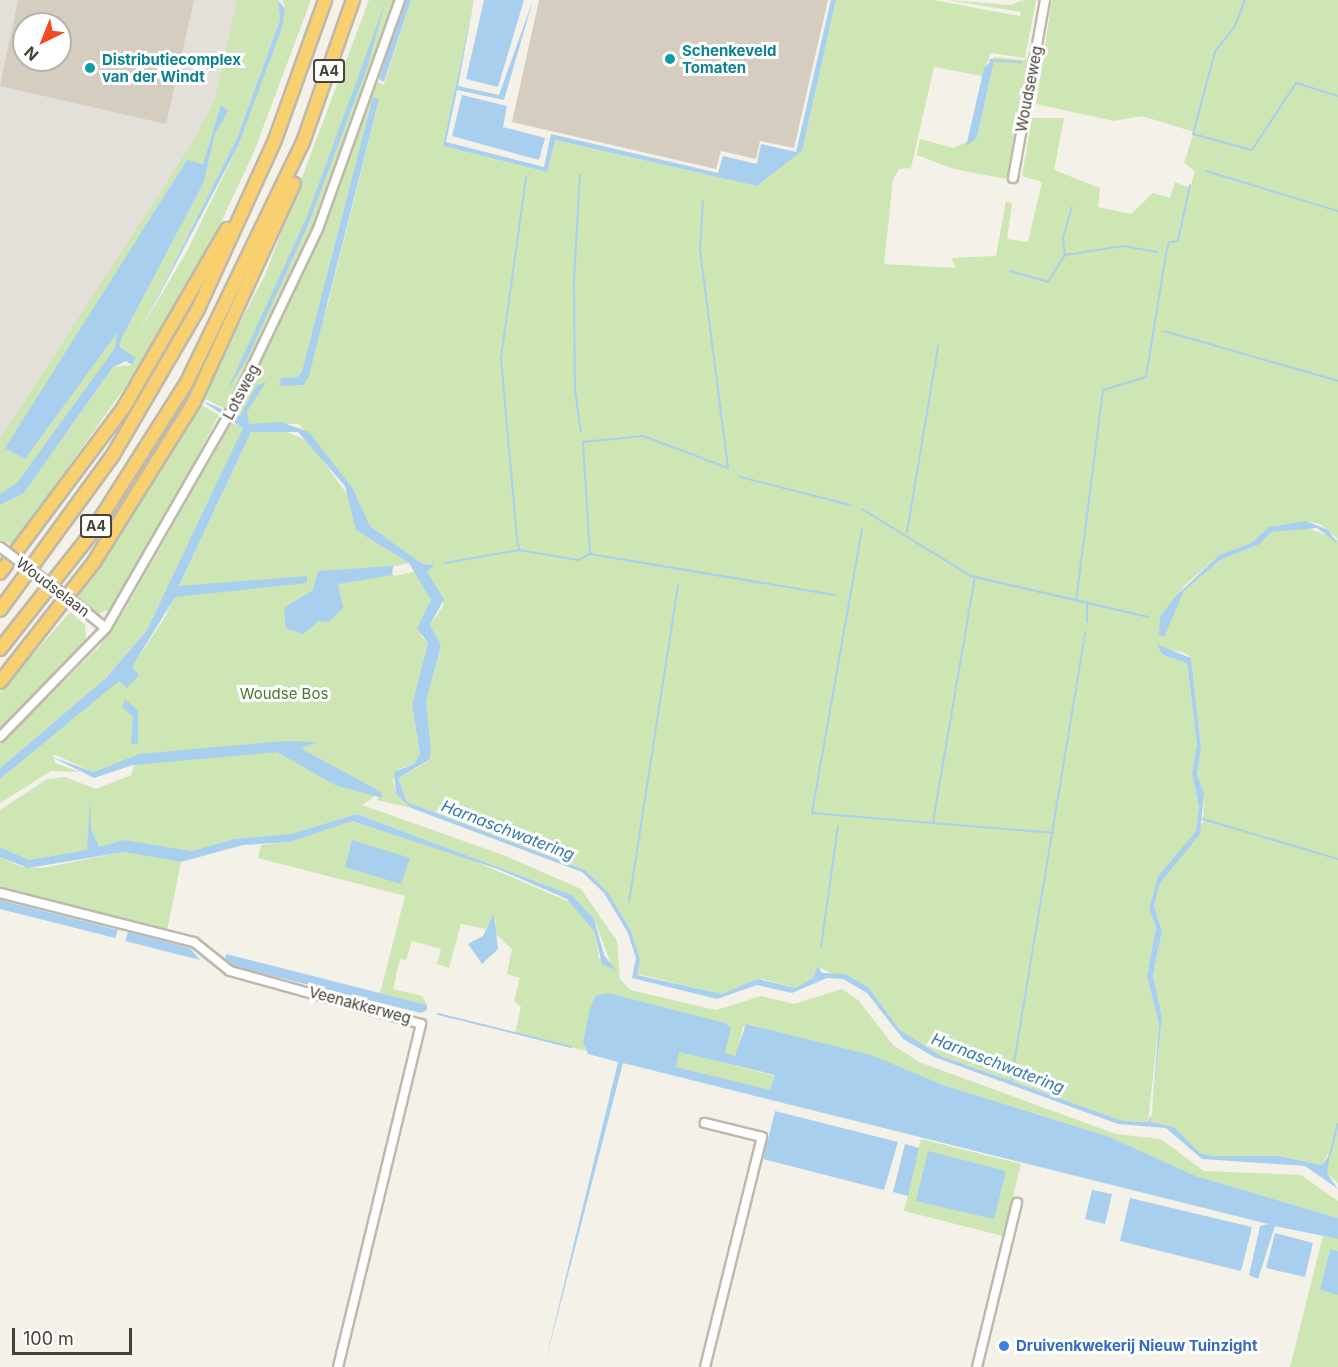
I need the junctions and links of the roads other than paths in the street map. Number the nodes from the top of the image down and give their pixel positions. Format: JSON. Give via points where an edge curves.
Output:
{"nodes":[{"id":1,"x":325,"y":0,"type":"edge"},
{"id":2,"x":353,"y":0,"type":"edge"},
{"id":3,"x":400,"y":0,"type":"edge"},
{"id":4,"x":1045,"y":0,"type":"edge"},
{"id":5,"x":275,"y":140,"type":"junction"},
{"id":6,"x":303,"y":142,"type":"junction"},
{"id":7,"x":1013,"y":178,"type":"dead end"},
{"id":8,"x":0,"y":547,"type":"edge"},
{"id":9,"x":10,"y":561,"type":"junction"},
{"id":10,"x":0,"y":573,"type":"edge"},
{"id":11,"x":0,"y":580,"type":"edge"},
{"id":12,"x":0,"y":610,"type":"edge"},
{"id":13,"x":106,"y":628,"type":"junction"},
{"id":14,"x":0,"y":649,"type":"edge"},
{"id":15,"x":0,"y":682,"type":"edge"},
{"id":16,"x":0,"y":738,"type":"edge"},
{"id":17,"x":0,"y":893,"type":"edge"},
{"id":18,"x":705,"y":1124,"type":"dead end"},
{"id":19,"x":1017,"y":1203,"type":"dead end"},
{"id":20,"x":338,"y":1367,"type":"edge"},
{"id":21,"x":705,"y":1367,"type":"edge"},
{"id":22,"x":977,"y":1367,"type":"edge"}],
"edges":[{"from":1,"to":5,"type":"highway","number":"A4"},
{"from":2,"to":6,"type":"highway","number":"A4"},
{"from":3,"to":13,"type":"street","name":"Lotsweg","via":[[318,229],[224,424]]},
{"from":4,"to":7,"type":"street","name":"Woudseweg"},
{"from":5,"to":9,"type":"highway","number":"A4","via":[[152,364]]},
{"from":5,"to":12,"type":"highway","number":"A4","via":[[161,376],[75,512]]},
{"from":6,"to":14,"type":"highway","number":"A4","via":[[183,389],[90,535]]},
{"from":6,"to":15,"type":"highway","number":"A4","via":[[297,176],[197,397],[94,562]]},
{"from":8,"to":13,"type":"street","name":"Woudselaan","bridge":true},
{"from":9,"to":10,"type":"highway","number":"A4"},
{"from":9,"to":11,"type":"highway","number":"A4"},
{"from":13,"to":16,"type":"street","name":"Lotsweg"},
{"from":17,"to":20,"type":"street","name":"Veenakkerweg","via":[[194,942],[230,971],[421,1024]]},
{"from":18,"to":21,"type":"street","via":[[762,1137]]},
{"from":19,"to":22,"type":"street"}]}
